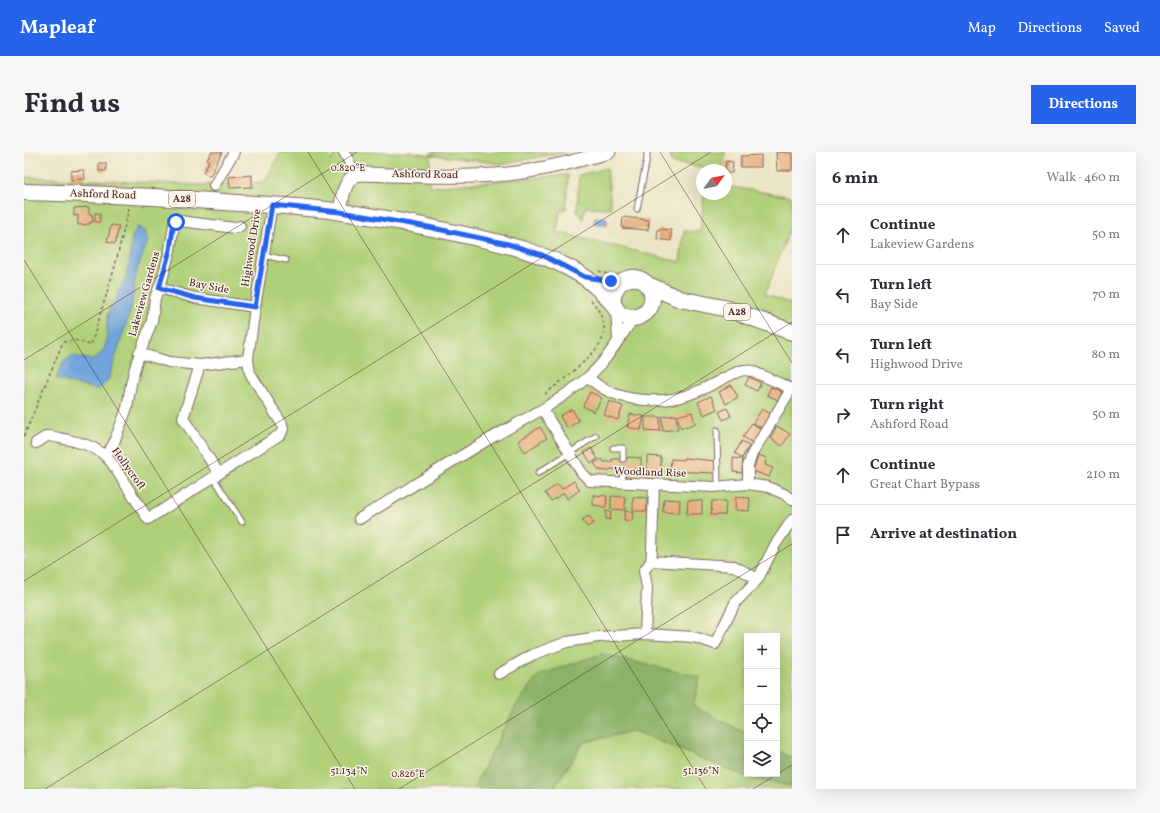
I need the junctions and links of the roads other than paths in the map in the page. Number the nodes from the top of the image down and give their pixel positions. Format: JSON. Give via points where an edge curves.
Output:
{"nodes":[{"id":1,"x":234,"y":152,"type":"edge"},
{"id":2,"x":344,"y":152,"type":"edge"},
{"id":3,"x":609,"y":152,"type":"edge"},
{"id":4,"x":647,"y":152,"type":"edge"},
{"id":5,"x":356,"y":175,"type":"junction"},
{"id":6,"x":214,"y":186,"type":"dead end"},
{"id":7,"x":24,"y":192,"type":"edge"},
{"id":8,"x":272,"y":205,"type":"junction"},
{"id":9,"x":637,"y":209,"type":"dead end"},
{"id":10,"x":340,"y":212,"type":"junction"},
{"id":11,"x":240,"y":226,"type":"dead end"},
{"id":12,"x":263,"y":255,"type":"junction"},
{"id":13,"x":286,"y":260,"type":"dead end"},
{"id":14,"x":585,"y":277,"type":"junction"},
{"id":15,"x":623,"y":281,"type":"junction"},
{"id":16,"x":646,"y":284,"type":"junction"},
{"id":17,"x":159,"y":288,"type":"junction"},
{"id":18,"x":680,"y":299,"type":"junction"},
{"id":19,"x":255,"y":307,"type":"junction"},
{"id":20,"x":615,"y":307,"type":"junction"},
{"id":21,"x":650,"y":307,"type":"junction"},
{"id":22,"x":634,"y":318,"type":"junction"},
{"id":23,"x":792,"y":332,"type":"edge"},
{"id":24,"x":618,"y":340,"type":"junction"},
{"id":25,"x":139,"y":353,"type":"junction"},
{"id":26,"x":248,"y":359,"type":"junction"},
{"id":27,"x":200,"y":365,"type":"junction"},
{"id":28,"x":588,"y":377,"type":"junction"},
{"id":29,"x":792,"y":389,"type":"edge"},
{"id":30,"x":543,"y":410,"type":"junction"},
{"id":31,"x":717,"y":430,"type":"dead end"},
{"id":32,"x":596,"y":436,"type":"dead end"},
{"id":33,"x":36,"y":443,"type":"dead end"},
{"id":34,"x":613,"y":448,"type":"dead end"},
{"id":35,"x":570,"y":454,"type":"junction"},
{"id":36,"x":106,"y":455,"type":"junction"},
{"id":37,"x":623,"y":459,"type":"dead end"},
{"id":38,"x":623,"y":469,"type":"dead end"},
{"id":39,"x":538,"y":473,"type":"dead end"},
{"id":40,"x":216,"y":475,"type":"junction"},
{"id":41,"x":622,"y":484,"type":"junction"},
{"id":42,"x":748,"y":484,"type":"junction"},
{"id":43,"x":654,"y":485,"type":"junction"},
{"id":44,"x":718,"y":487,"type":"junction"},
{"id":45,"x":792,"y":500,"type":"edge"},
{"id":46,"x":359,"y":519,"type":"dead end"},
{"id":47,"x":792,"y":520,"type":"edge"},
{"id":48,"x":242,"y":522,"type":"dead end"},
{"id":49,"x":651,"y":561,"type":"junction"},
{"id":50,"x":758,"y":579,"type":"junction"},
{"id":51,"x":645,"y":634,"type":"junction"},
{"id":52,"x":499,"y":674,"type":"dead end"}],
"edges":[{"from":1,"to":6,"type":"street"},
{"from":2,"to":5,"type":"street"},
{"from":3,"to":5,"type":"street","name":"Ashford Road","via":[[508,174],[449,177]]},
{"from":4,"to":9,"type":"lane"},
{"from":5,"to":10,"type":"street","via":[[342,195]]},
{"from":7,"to":8,"type":"main road","name":"Ashford Road","number":"A28"},
{"from":8,"to":10,"type":"main road","name":"Ashford Road","number":"A28"},
{"from":8,"to":12,"type":"street","name":"Highwood Drive"},
{"from":10,"to":14,"type":"main road","number":"A28","via":[[508,244],[542,255]]},
{"from":11,"to":17,"type":"street","name":"Lakeview Gardens","via":[[234,228],[176,222]]},
{"from":12,"to":13,"type":"lane"},
{"from":12,"to":19,"type":"street","name":"Highwood Drive"},
{"from":14,"to":15,"type":"main road","number":"A28"},
{"from":14,"to":20,"type":"main road","number":"A28"},
{"from":15,"to":16,"type":"main road","via":[[635,278]]},
{"from":15,"to":20,"type":"main road","via":[[614,291],[612,298]]},
{"from":16,"to":18,"type":"main road","number":"A28"},
{"from":16,"to":21,"type":"main road","via":[[652,295]]},
{"from":17,"to":19,"type":"street","name":"Bay Side","via":[[195,298]]},
{"from":17,"to":25,"type":"street","name":"Lakeview Gardens","via":[[152,321]]},
{"from":18,"to":21,"type":"main road","number":"A28"},
{"from":18,"to":23,"type":"main road","number":"A28","via":[[728,309]]},
{"from":19,"to":26,"type":"street","name":"Highwood Drive"},
{"from":20,"to":22,"type":"main road","via":[[621,315]]},
{"from":20,"to":24,"type":"street"},
{"from":21,"to":22,"type":"main road","via":[[647,312]]},
{"from":22,"to":24,"type":"street"},
{"from":24,"to":28,"type":"street","via":[[606,358]]},
{"from":25,"to":27,"type":"street","via":[[169,362]]},
{"from":25,"to":36,"type":"street","name":"Lakeview Gardens","via":[[123,420]]},
{"from":26,"to":27,"type":"street"},
{"from":26,"to":40,"type":"street","name":"Highwood Drive","via":[[250,373],[283,429],[281,434]]},
{"from":27,"to":40,"type":"street","via":[[182,418]]},
{"from":28,"to":29,"type":"street","via":[[599,386],[637,399],[662,400],[682,397],[739,371],[747,370]]},
{"from":28,"to":30,"type":"street"},
{"from":29,"to":42,"type":"street","via":[[752,454],[748,466]]},
{"from":30,"to":35,"type":"street","name":"Woodland Rise"},
{"from":30,"to":46,"type":"street","via":[[493,437]]},
{"from":31,"to":44,"type":"lane"},
{"from":32,"to":35,"type":"lane"},
{"from":33,"to":36,"type":"street","name":"Hollycroft","via":[[50,436],[88,446]]},
{"from":34,"to":37,"type":"lane","via":[[623,448]]},
{"from":35,"to":39,"type":"lane"},
{"from":35,"to":41,"type":"street","name":"Woodland Rise","via":[[582,474],[590,481]]},
{"from":36,"to":40,"type":"street","name":"Hollycroft","via":[[148,519]]},
{"from":38,"to":41,"type":"lane"},
{"from":40,"to":48,"type":"lane"},
{"from":41,"to":43,"type":"street","name":"Woodland Rise"},
{"from":42,"to":44,"type":"street","name":"Woodland Rise"},
{"from":42,"to":45,"type":"street","name":"Woodland Rise","via":[[768,487]]},
{"from":43,"to":44,"type":"street","name":"Woodland Rise"},
{"from":43,"to":49,"type":"street"},
{"from":47,"to":50,"type":"street"},
{"from":49,"to":50,"type":"street","via":[[734,566]]},
{"from":49,"to":51,"type":"street","via":[[644,570],[648,587]]},
{"from":50,"to":51,"type":"street","via":[[735,603],[714,644],[694,637]]},
{"from":51,"to":52,"type":"street","via":[[567,642],[532,655]]}]}
